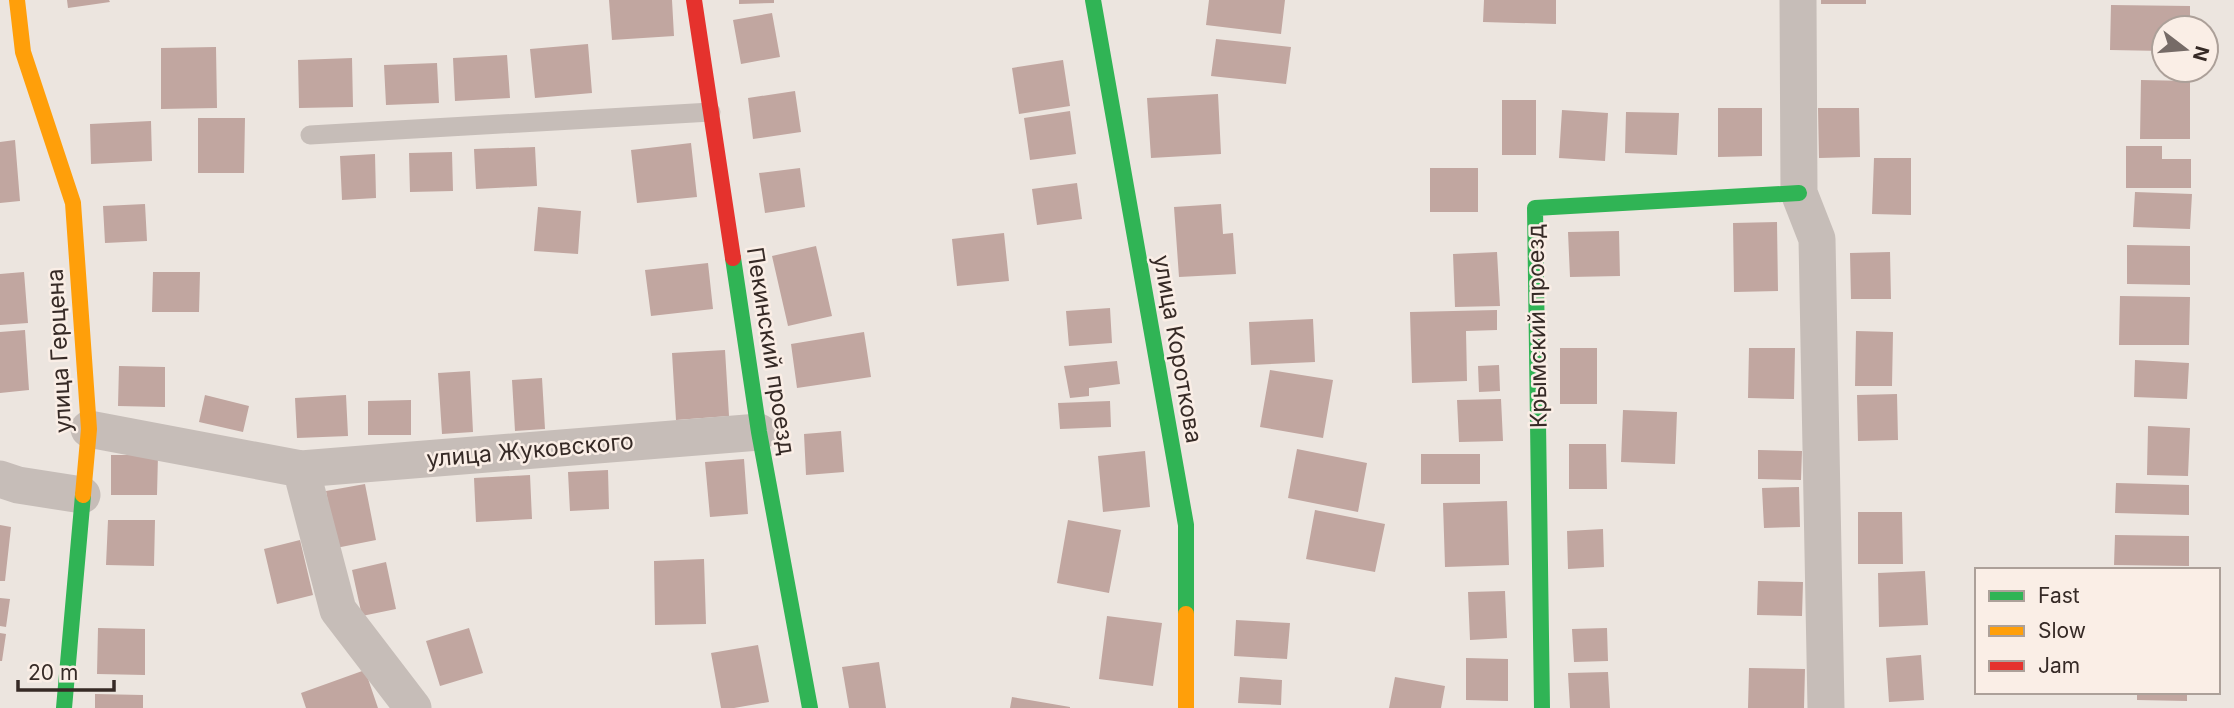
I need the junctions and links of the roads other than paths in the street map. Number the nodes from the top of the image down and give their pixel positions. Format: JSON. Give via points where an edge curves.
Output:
{"nodes":[{"id":1,"x":17,"y":0,"type":"edge"},
{"id":2,"x":694,"y":0,"type":"edge"},
{"id":3,"x":1093,"y":0,"type":"edge"},
{"id":4,"x":1798,"y":0,"type":"edge"},
{"id":5,"x":711,"y":112,"type":"junction"},
{"id":6,"x":310,"y":135,"type":"dead end"},
{"id":7,"x":1799,"y":193,"type":"junction"},
{"id":8,"x":89,"y":429,"type":"junction"},
{"id":9,"x":759,"y":432,"type":"junction"},
{"id":10,"x":300,"y":469,"type":"junction"},
{"id":11,"x":0,"y":479,"type":"edge"},
{"id":12,"x":82,"y":495,"type":"junction"},
{"id":13,"x":64,"y":708,"type":"edge"},
{"id":14,"x":414,"y":708,"type":"edge"},
{"id":15,"x":810,"y":708,"type":"edge"},
{"id":16,"x":1186,"y":708,"type":"edge"},
{"id":17,"x":1542,"y":708,"type":"edge"},
{"id":18,"x":1826,"y":708,"type":"edge"}],
"edges":[{"from":1,"to":8,"type":"street","name":"улица Герцена","via":[[23,52],[73,202]]},
{"from":2,"to":5,"type":"street","name":"Пекинский проезд"},
{"from":3,"to":16,"type":"street","name":"улица Короткова","via":[[1186,525]]},
{"from":4,"to":7,"type":"street"},
{"from":5,"to":6,"type":"lane"},
{"from":5,"to":9,"type":"street","name":"Пекинский проезд"},
{"from":7,"to":17,"type":"street","name":"Крымский проезд","via":[[1535,208]]},
{"from":7,"to":18,"type":"street","via":[[1816,239]]},
{"from":8,"to":10,"type":"street","name":"улица Жуковского"},
{"from":8,"to":12,"type":"street","name":"улица Герцена"},
{"from":9,"to":10,"type":"street","name":"улица Жуковского"},
{"from":9,"to":15,"type":"street","name":"Пекинский проезд"},
{"from":10,"to":14,"type":"street","via":[[338,610]]},
{"from":11,"to":12,"type":"street"},
{"from":12,"to":13,"type":"street","name":"улица Герцена"}]}
